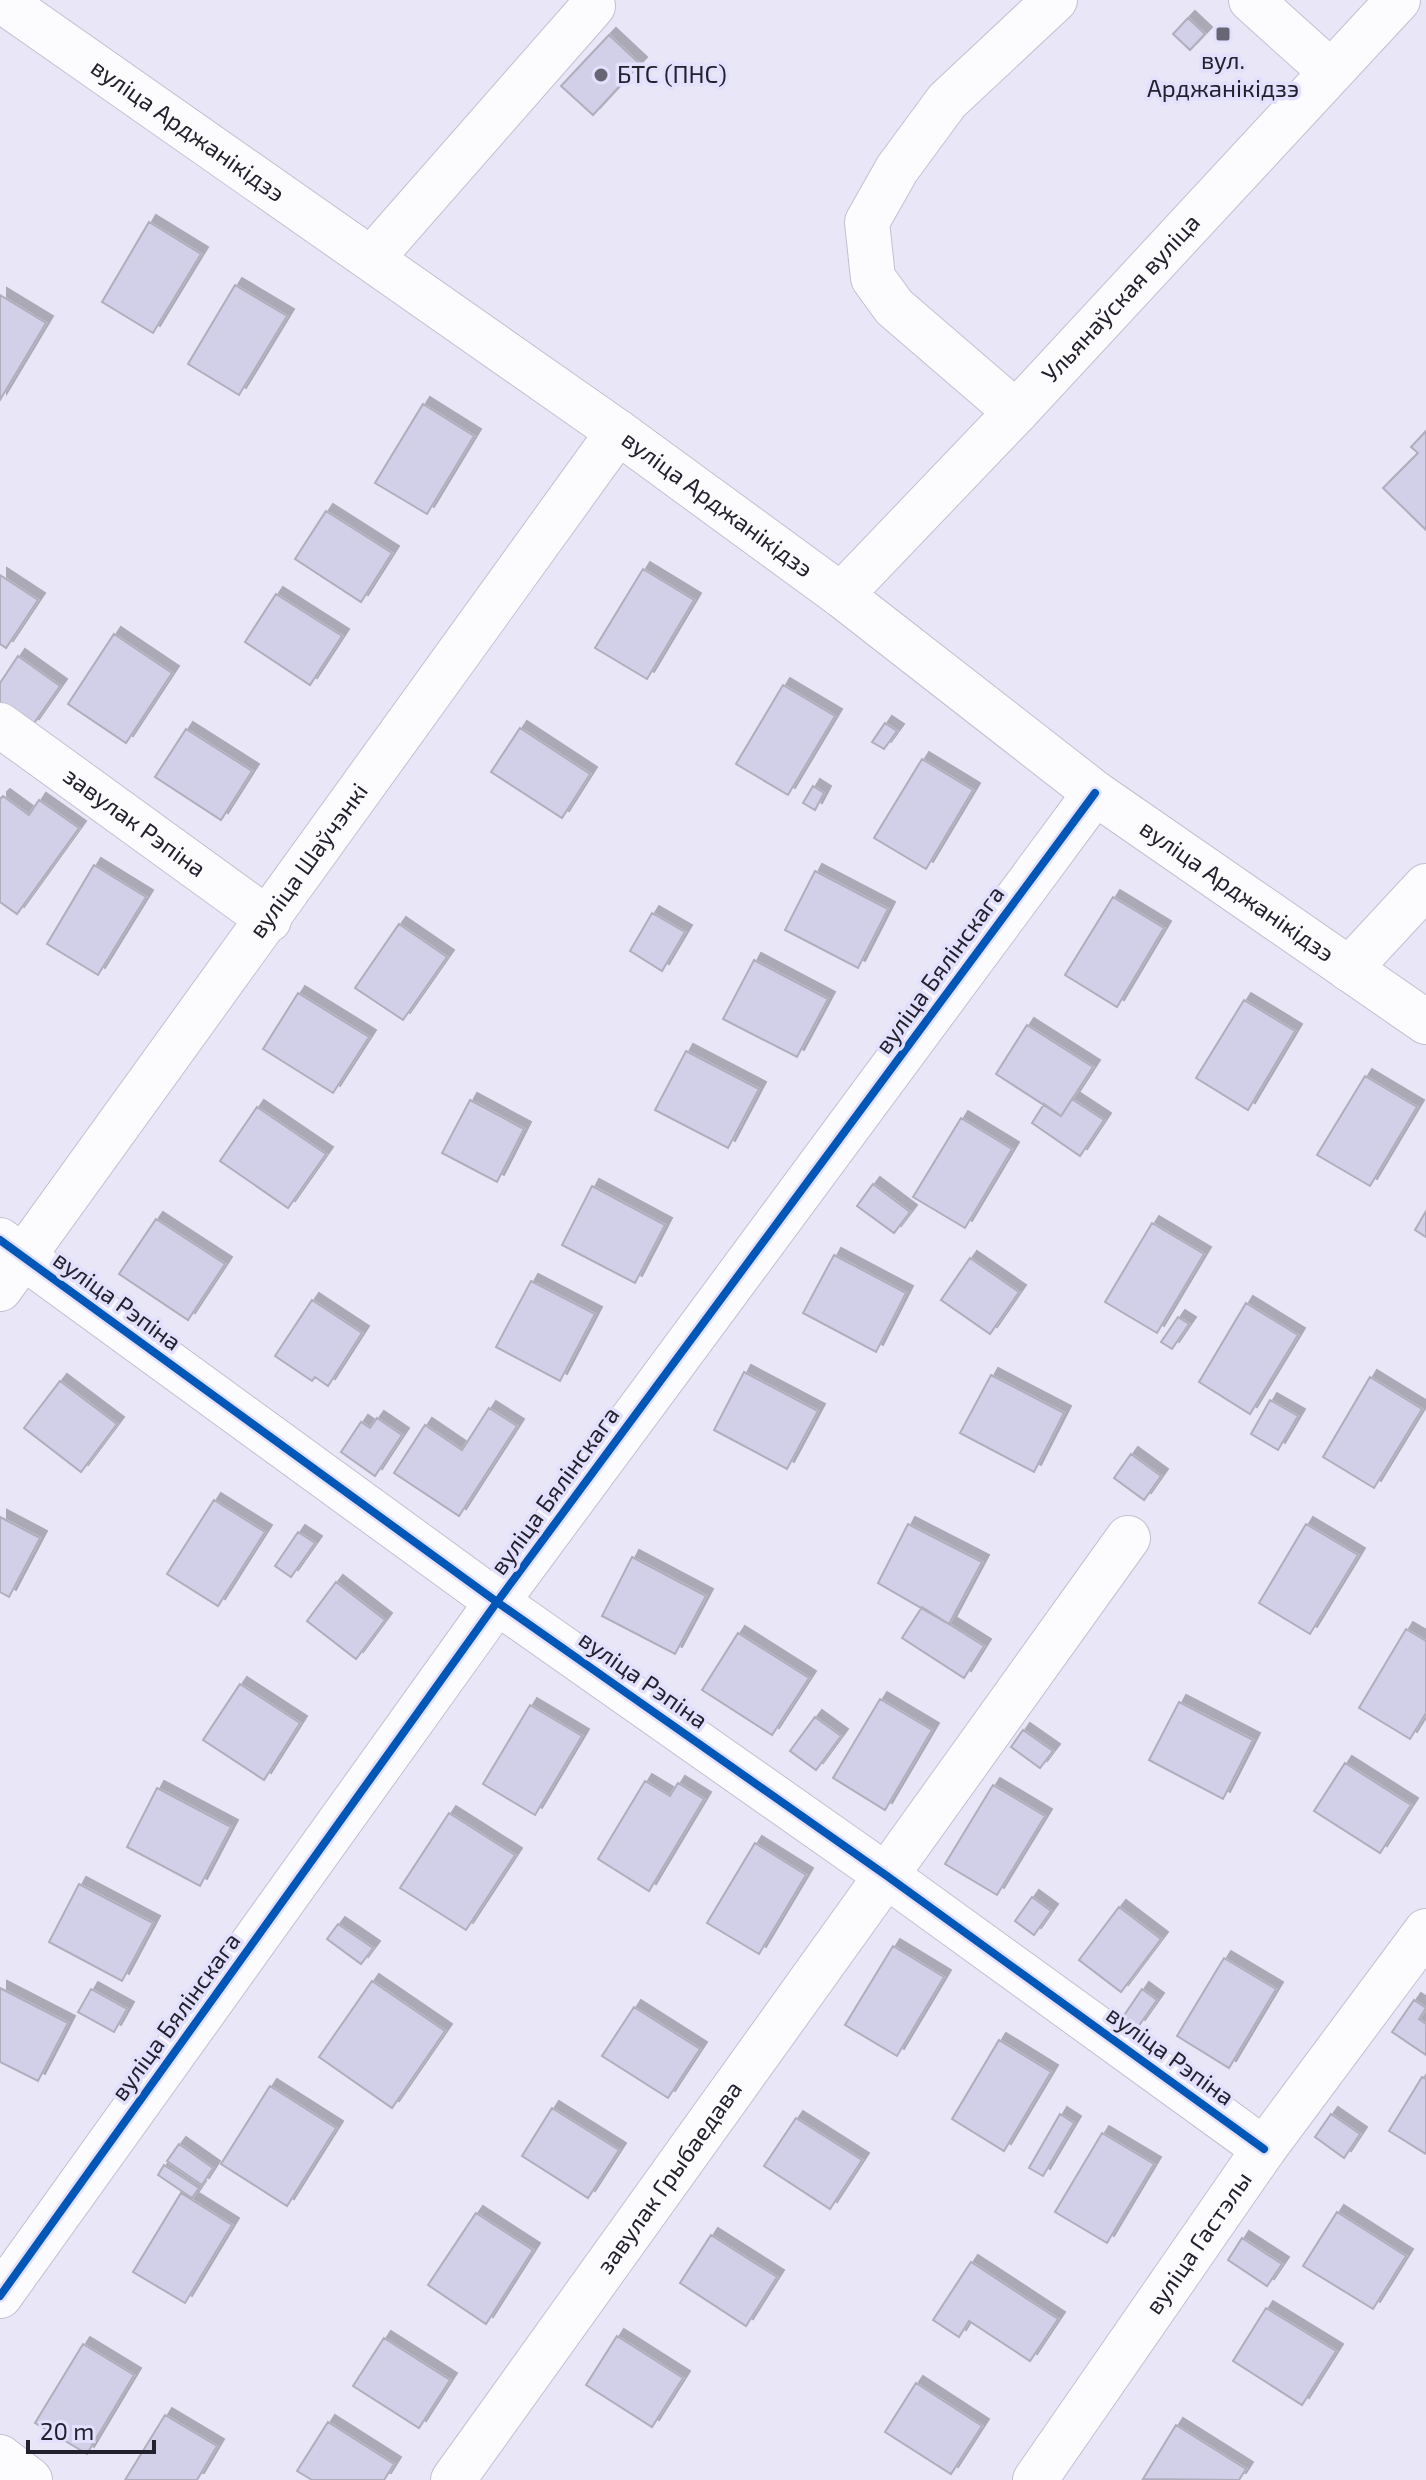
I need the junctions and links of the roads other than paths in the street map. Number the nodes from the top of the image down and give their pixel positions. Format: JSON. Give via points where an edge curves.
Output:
{"nodes":[{"id":1,"x":1,"y":0,"type":"edge"},
{"id":2,"x":1055,"y":0,"type":"edge"},
{"id":3,"x":1251,"y":0,"type":"edge"},
{"id":4,"x":1398,"y":0,"type":"edge"},
{"id":5,"x":593,"y":6,"type":"dead end"},
{"id":6,"x":1330,"y":71,"type":"junction"},
{"id":7,"x":372,"y":258,"type":"junction"},
{"id":8,"x":1016,"y":412,"type":"junction"},
{"id":9,"x":618,"y":432,"type":"junction"},
{"id":10,"x":841,"y":595,"type":"junction"},
{"id":11,"x":0,"y":725,"type":"edge"},
{"id":12,"x":1095,"y":793,"type":"junction"},
{"id":13,"x":1426,"y":886,"type":"edge"},
{"id":14,"x":269,"y":920,"type":"junction"},
{"id":15,"x":1349,"y":969,"type":"junction"},
{"id":16,"x":1426,"y":1022,"type":"edge"},
{"id":17,"x":8,"y":1262,"type":"edge"},
{"id":18,"x":1128,"y":1538,"type":"dead end"},
{"id":19,"x":497,"y":1602,"type":"junction"},
{"id":20,"x":887,"y":1876,"type":"junction"},
{"id":21,"x":1426,"y":1931,"type":"edge"},
{"id":22,"x":1264,"y":2149,"type":"junction"},
{"id":23,"x":0,"y":2296,"type":"edge"},
{"id":24,"x":0,"y":2457,"type":"edge"},
{"id":25,"x":30,"y":2480,"type":"edge"},
{"id":26,"x":453,"y":2480,"type":"edge"},
{"id":27,"x":1035,"y":2480,"type":"edge"}],
"edges":[{"from":1,"to":7,"type":"street","name":"вуліца Арджанікідзэ"},
{"from":2,"to":8,"type":"street","via":[[947,101],[897,169],[867,222],[873,278],[894,307]]},
{"from":3,"to":6,"type":"street"},
{"from":4,"to":6,"type":"street","name":"Ульянаўская вуліца"},
{"from":5,"to":7,"type":"street"},
{"from":6,"to":8,"type":"street","name":"Ульянаўская вуліца"},
{"from":7,"to":9,"type":"street","name":"вуліца Арджанікідзэ"},
{"from":8,"to":10,"type":"street","name":"Ульянаўская вуліца"},
{"from":9,"to":10,"type":"street","name":"вуліца Арджанікідзэ"},
{"from":9,"to":14,"type":"street","name":"вуліца Шаўчэнкі"},
{"from":10,"to":12,"type":"street","name":"вуліца Арджанікідзэ"},
{"from":11,"to":14,"type":"street","name":"завулак Рэпіна"},
{"from":12,"to":15,"type":"street","name":"вуліца Арджанікідзэ"},
{"from":12,"to":19,"type":"street","name":"вуліца Бялінскага"},
{"from":13,"to":15,"type":"street"},
{"from":14,"to":17,"type":"street","name":"вуліца Шаўчэнкі"},
{"from":15,"to":16,"type":"street","name":"вуліца Арджанікідзэ"},
{"from":17,"to":19,"type":"street","name":"вуліца Рэпіна"},
{"from":18,"to":20,"type":"street","name":"завулак Грыбаедава"},
{"from":19,"to":20,"type":"street","name":"вуліца Рэпіна"},
{"from":19,"to":23,"type":"street","name":"вуліца Бялінскага"},
{"from":20,"to":22,"type":"street","name":"вуліца Рэпіна"},
{"from":20,"to":26,"type":"street","name":"завулак Грыбаедава"},
{"from":21,"to":22,"type":"street","name":"вуліца Гастэлы"},
{"from":22,"to":27,"type":"street","name":"вуліца Гастэлы"},
{"from":24,"to":25,"type":"street"}]}
